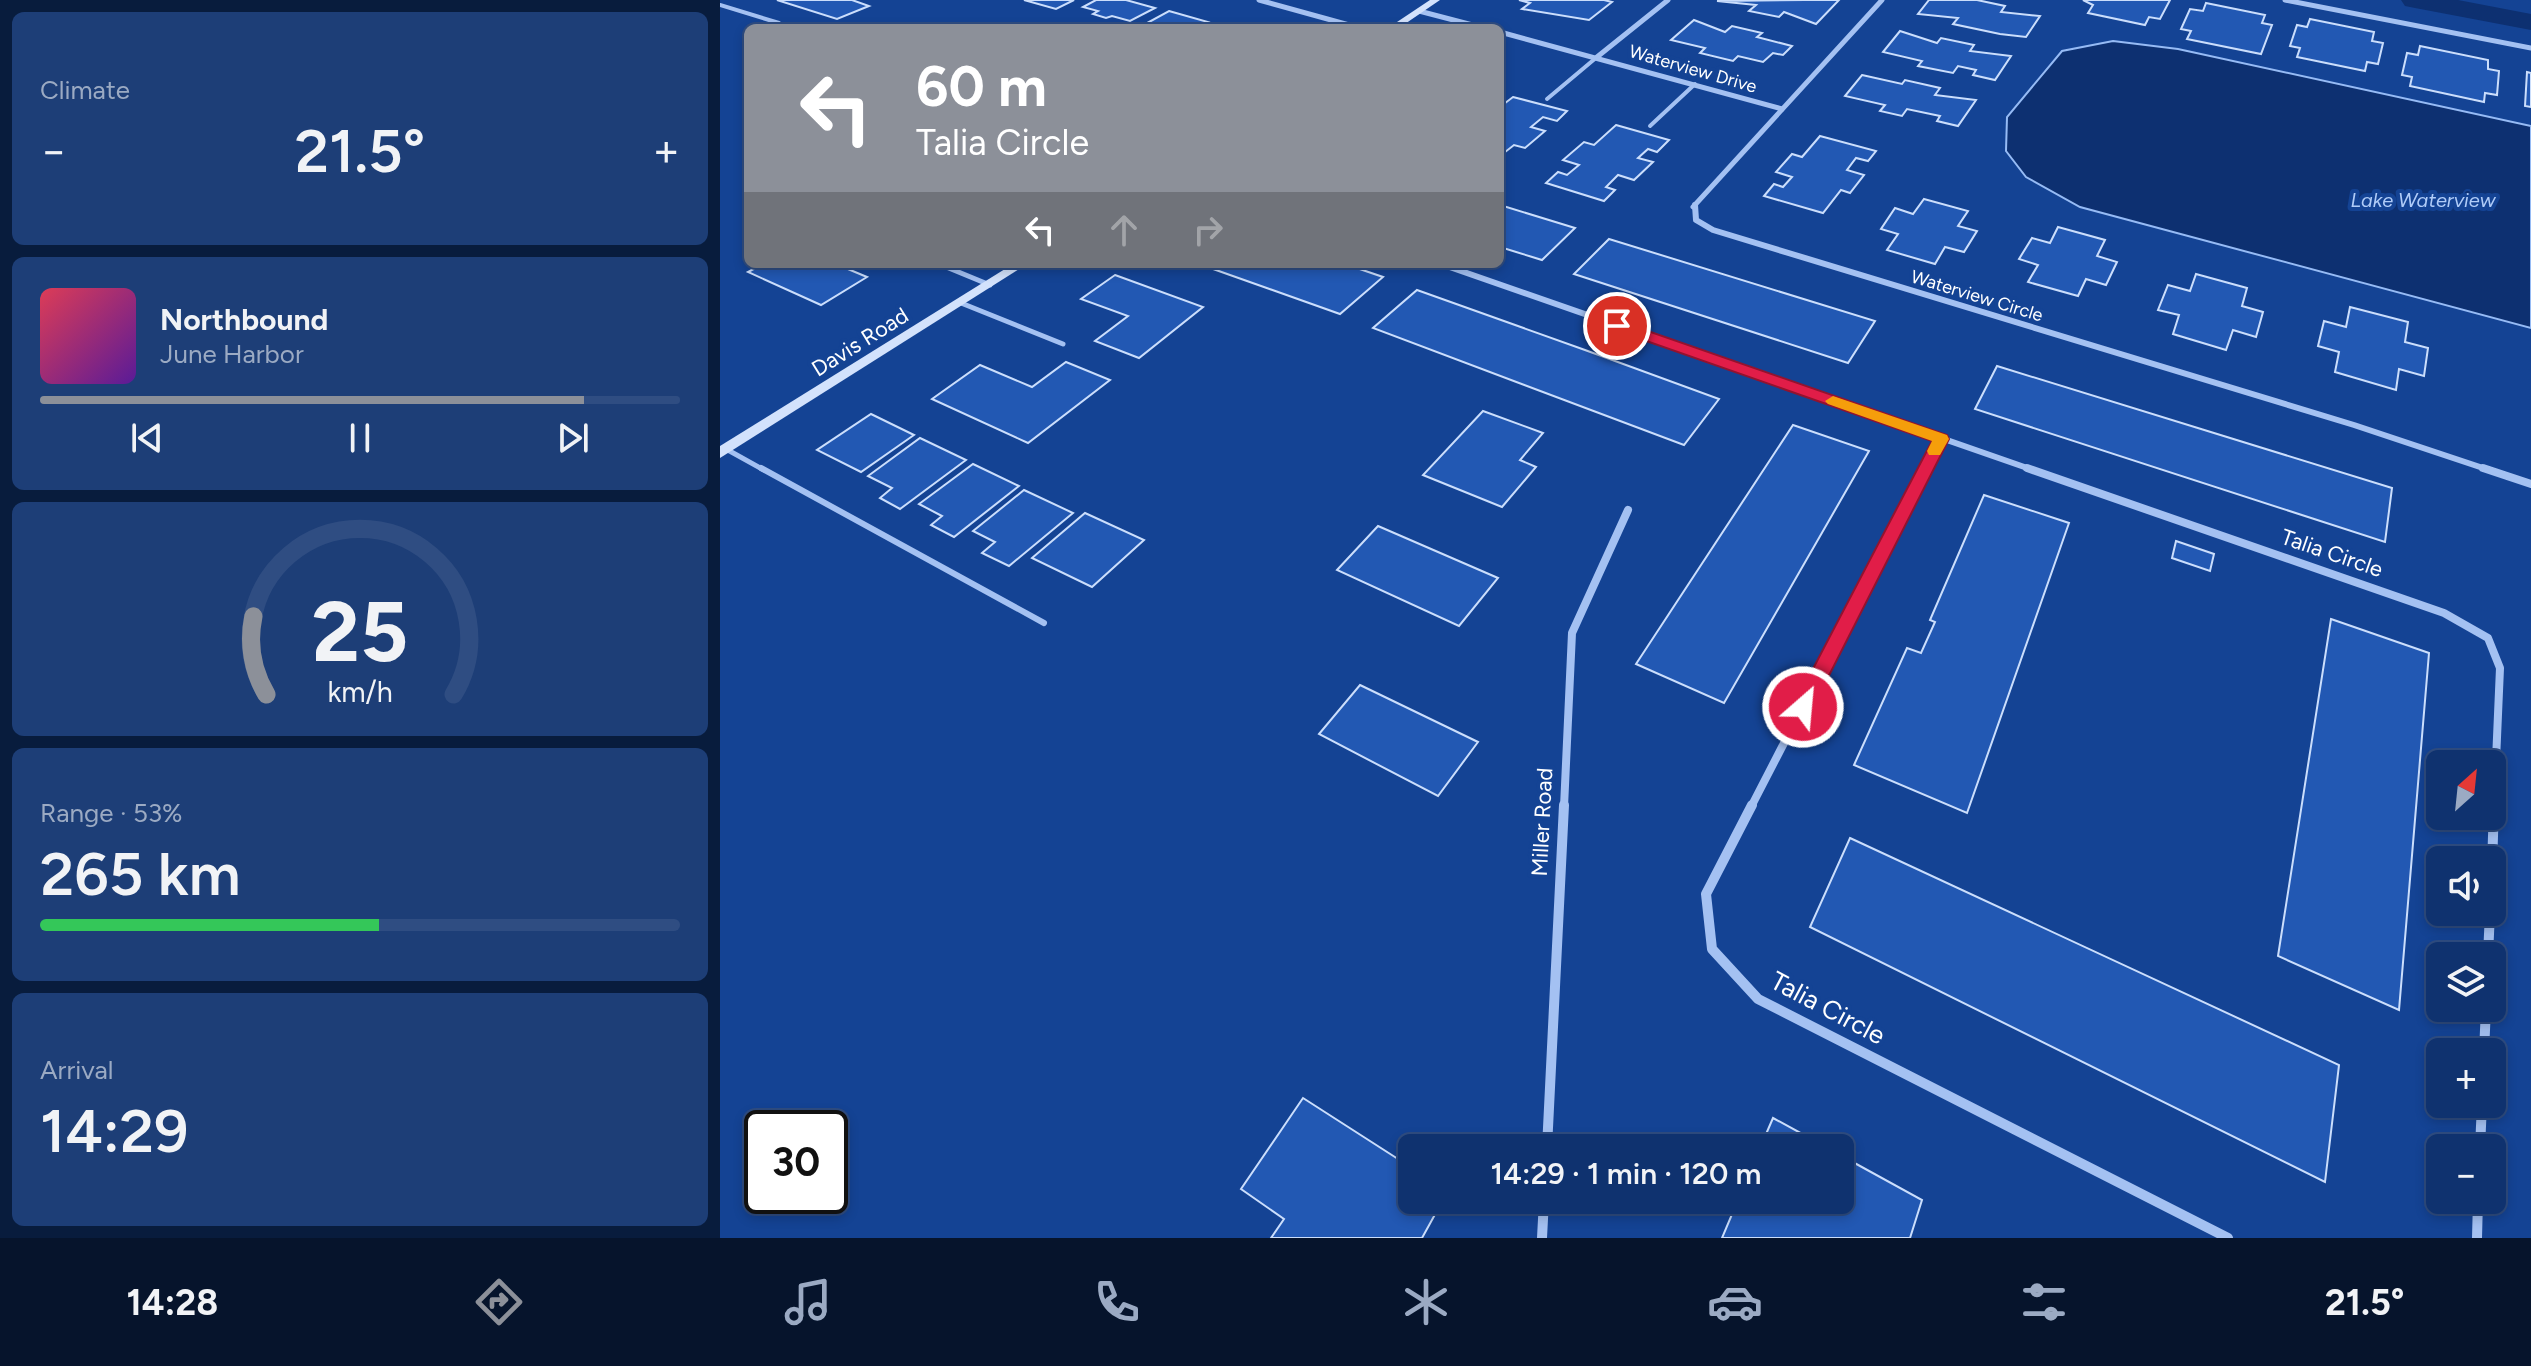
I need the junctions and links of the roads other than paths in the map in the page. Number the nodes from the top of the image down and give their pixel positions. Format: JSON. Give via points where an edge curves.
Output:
{"nodes":[{"id":1,"x":1259,"y":0,"type":"edge"},
{"id":2,"x":1436,"y":0,"type":"edge"},
{"id":3,"x":1668,"y":0,"type":"edge"},
{"id":4,"x":1882,"y":0,"type":"edge"},
{"id":5,"x":2285,"y":0,"type":"edge"},
{"id":6,"x":720,"y":5,"type":"edge"},
{"id":7,"x":1419,"y":11,"type":"junction"},
{"id":8,"x":779,"y":23,"type":"dead end"},
{"id":9,"x":1346,"y":24,"type":"edge"},
{"id":10,"x":1399,"y":24,"type":"edge"},
{"id":11,"x":1469,"y":24,"type":"edge"},
{"id":12,"x":1504,"y":33,"type":"edge"},
{"id":13,"x":2531,"y":48,"type":"edge"},
{"id":14,"x":1597,"y":57,"type":"junction"},
{"id":15,"x":1695,"y":84,"type":"junction"},
{"id":16,"x":1547,"y":99,"type":"dead end"},
{"id":17,"x":1782,"y":109,"type":"junction"},
{"id":18,"x":1650,"y":126,"type":"dead end"},
{"id":19,"x":949,"y":268,"type":"edge"},
{"id":20,"x":1015,"y":268,"type":"edge"},
{"id":21,"x":1452,"y":268,"type":"edge"},
{"id":22,"x":990,"y":285,"type":"junction"},
{"id":23,"x":961,"y":303,"type":"junction"},
{"id":24,"x":1063,"y":344,"type":"dead end"},
{"id":25,"x":1941,"y":439,"type":"junction"},
{"id":26,"x":723,"y":451,"type":"edge"},
{"id":27,"x":2531,"y":484,"type":"edge"},
{"id":28,"x":1628,"y":510,"type":"dead end"},
{"id":29,"x":1044,"y":623,"type":"dead end"},
{"id":30,"x":2493,"y":846,"type":"edge"},
{"id":31,"x":1548,"y":1134,"type":"edge"},
{"id":32,"x":1543,"y":1214,"type":"edge"},
{"id":33,"x":2478,"y":1214,"type":"edge"},
{"id":34,"x":1542,"y":1238,"type":"edge"},
{"id":35,"x":2228,"y":1238,"type":"edge"},
{"id":36,"x":2477,"y":1238,"type":"edge"}],
"edges":[{"from":1,"to":9,"type":"street"},
{"from":2,"to":7,"type":"street"},
{"from":3,"to":14,"type":"street","name":"Waterview Drive"},
{"from":4,"to":17,"type":"street","name":"Waterview Circle"},
{"from":5,"to":13,"type":"street"},
{"from":6,"to":8,"type":"lane"},
{"from":7,"to":10,"type":"street"},
{"from":7,"to":11,"type":"street"},
{"from":12,"to":14,"type":"street","name":"Waterview Drive"},
{"from":14,"to":15,"type":"street","name":"Waterview Drive"},
{"from":14,"to":16,"type":"lane"},
{"from":15,"to":17,"type":"street","name":"Waterview Drive"},
{"from":15,"to":18,"type":"lane"},
{"from":17,"to":27,"type":"street","name":"Waterview Circle","via":[[1693,207],[1696,220],[1713,230]]},
{"from":19,"to":22,"type":"lane"},
{"from":20,"to":22,"type":"street","name":"Davis Road"},
{"from":21,"to":25,"type":"street","name":"Talia Circle"},
{"from":22,"to":23,"type":"street","name":"Davis Road"},
{"from":23,"to":24,"type":"lane"},
{"from":23,"to":26,"type":"street","name":"Davis Road"},
{"from":25,"to":30,"type":"street","name":"Talia Circle","via":[[2444,613],[2488,638],[2500,668]]},
{"from":25,"to":35,"type":"street","name":"Talia Circle","via":[[1706,894],[1712,949],[1758,999]]},
{"from":26,"to":29,"type":"lane"},
{"from":28,"to":31,"type":"street","name":"Miller Road","via":[[1572,633]]},
{"from":32,"to":34,"type":"street"},
{"from":33,"to":36,"type":"street"}]}
